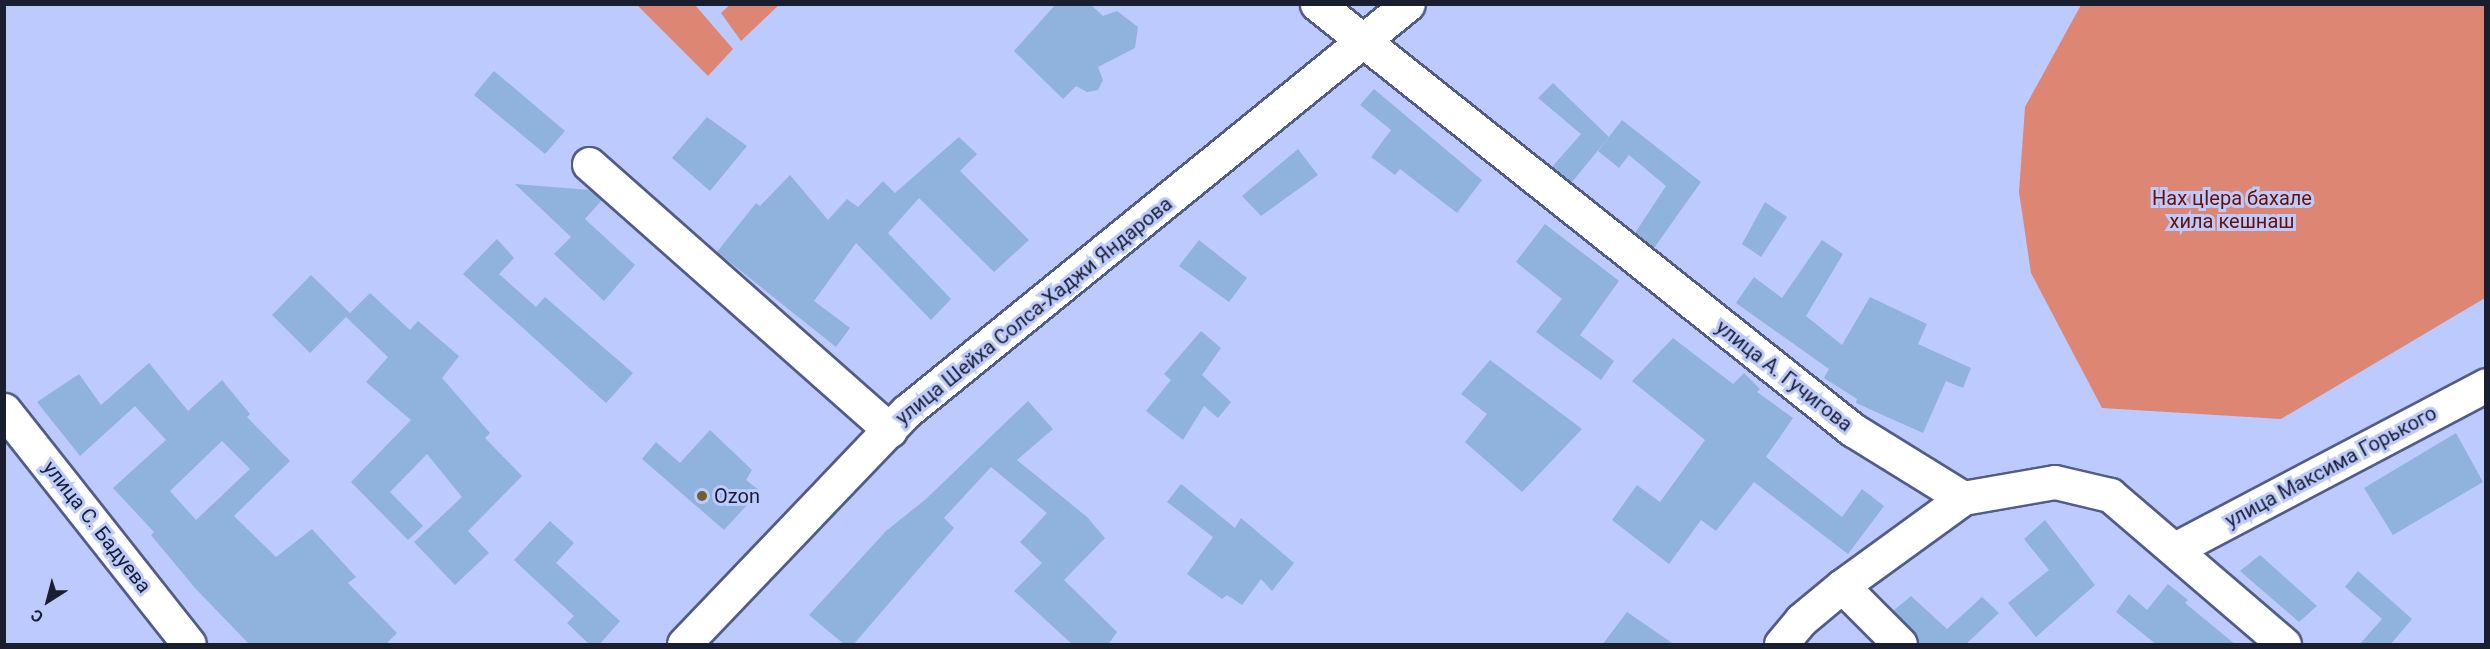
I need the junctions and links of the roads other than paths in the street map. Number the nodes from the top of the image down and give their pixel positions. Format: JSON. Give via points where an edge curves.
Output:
{"nodes":[{"id":1,"x":1317,"y":4,"type":"edge"},
{"id":2,"x":1408,"y":4,"type":"edge"},
{"id":3,"x":1367,"y":40,"type":"junction"},
{"id":4,"x":589,"y":164,"type":"dead end"},
{"id":5,"x":2486,"y":384,"type":"edge"},
{"id":6,"x":4,"y":410,"type":"edge"},
{"id":7,"x":890,"y":430,"type":"junction"},
{"id":8,"x":1963,"y":498,"type":"junction"},
{"id":9,"x":2176,"y":548,"type":"junction"},
{"id":10,"x":1842,"y":586,"type":"junction"},
{"id":11,"x":189,"y":645,"type":"edge"},
{"id":12,"x":684,"y":645,"type":"edge"},
{"id":13,"x":1781,"y":645,"type":"edge"},
{"id":14,"x":1900,"y":645,"type":"edge"},
{"id":15,"x":2284,"y":645,"type":"edge"}],
"edges":[{"from":1,"to":3,"type":"street","name":"улица А. Гучигова"},
{"from":2,"to":3,"type":"street","name":"улица Шейха Солса-Хаджи Яндарова"},
{"from":3,"to":7,"type":"street","name":"улица Шейха Солса-Хаджи Яндарова"},
{"from":3,"to":8,"type":"street","name":"улица А. Гучигова","via":[[1779,374],[1853,430]]},
{"from":4,"to":7,"type":"street"},
{"from":5,"to":9,"type":"street","name":"улица Максима Горького"},
{"from":6,"to":11,"type":"street","name":"улица С. Бадуева"},
{"from":7,"to":12,"type":"street","name":"улица Шейха Солса-Хаджи Яндарова"},
{"from":8,"to":9,"type":"street","via":[[2010,488],[2066,484],[2110,495]]},
{"from":8,"to":10,"type":"street"},
{"from":9,"to":15,"type":"street"},
{"from":10,"to":13,"type":"street","via":[[1800,620]]},
{"from":10,"to":14,"type":"street"}]}
